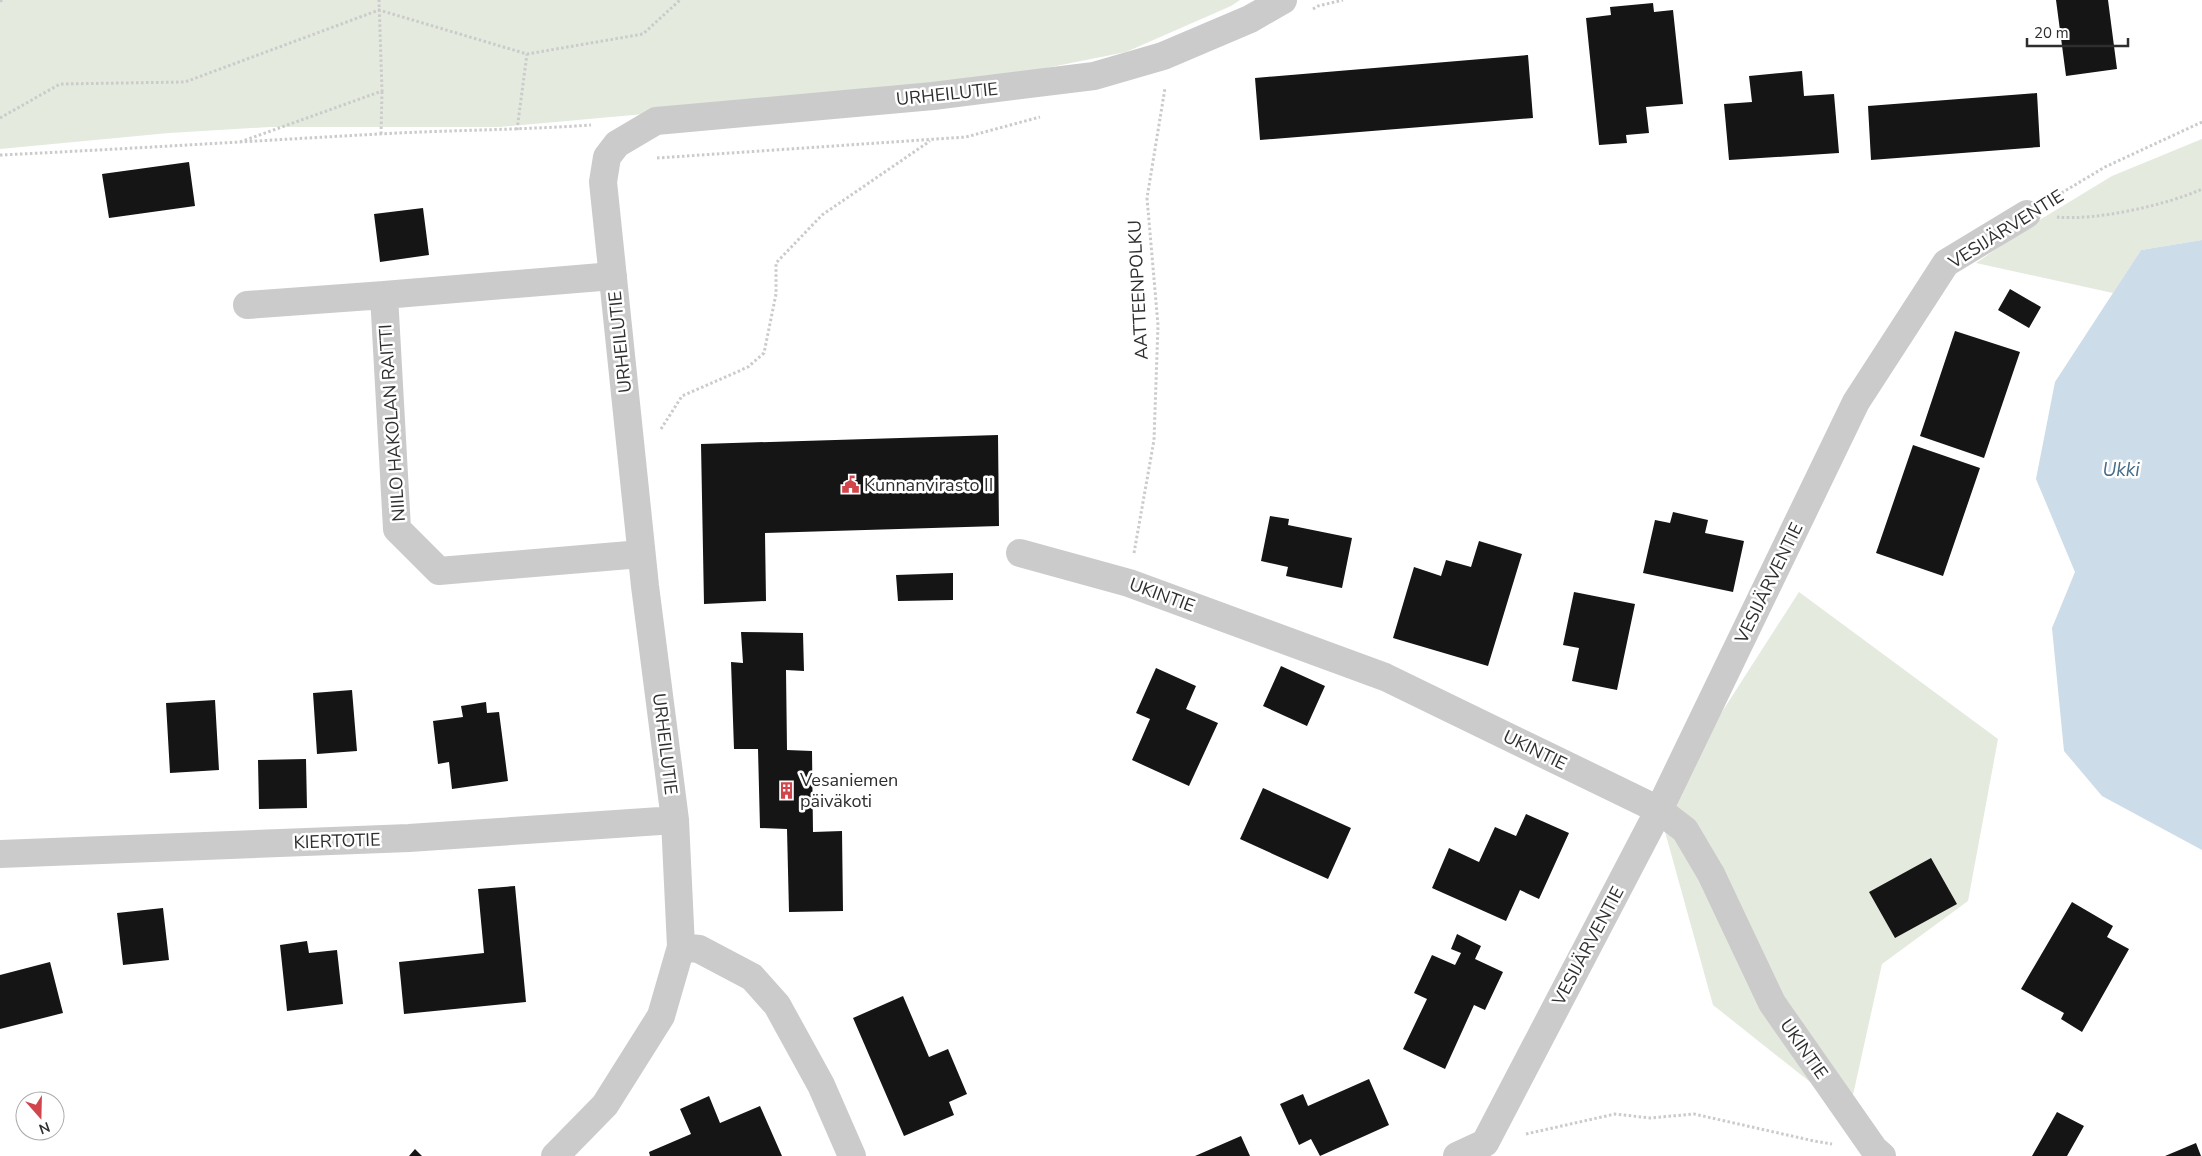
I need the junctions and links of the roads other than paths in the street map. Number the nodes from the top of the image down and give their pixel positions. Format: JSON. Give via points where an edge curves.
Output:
{"nodes":[{"id":1,"x":1283,"y":0,"type":"edge"},
{"id":2,"x":2027,"y":214,"type":"road end"},
{"id":3,"x":613,"y":276,"type":"junction"},
{"id":4,"x":384,"y":295,"type":"junction"},
{"id":5,"x":247,"y":305,"type":"dead end"},
{"id":6,"x":1020,"y":553,"type":"dead end"},
{"id":7,"x":642,"y":554,"type":"junction"},
{"id":8,"x":1659,"y":810,"type":"junction"},
{"id":9,"x":675,"y":820,"type":"junction"},
{"id":10,"x":0,"y":854,"type":"edge"},
{"id":11,"x":681,"y":947,"type":"junction"},
{"id":12,"x":1878,"y":1152,"type":"edge"},
{"id":13,"x":555,"y":1156,"type":"edge"},
{"id":14,"x":852,"y":1156,"type":"edge"},
{"id":15,"x":1457,"y":1156,"type":"edge"}],
"edges":[{"from":1,"to":3,"type":"street","name":"URHEILUTIE","via":[[1250,19],[1163,56],[1094,76],[924,97],[656,121],[618,144],[607,157],[603,182]]},
{"from":2,"to":8,"type":"street","name":"VESIJÄRVENTIE","via":[[1946,264],[1856,402]]},
{"from":3,"to":4,"type":"street"},
{"from":3,"to":7,"type":"street","name":"URHEILUTIE"},
{"from":4,"to":5,"type":"street"},
{"from":4,"to":7,"type":"street","name":"NIILO HAKOLAN RAITTI","via":[[398,529],[439,571]]},
{"from":6,"to":8,"type":"street","name":"UKINTIE","via":[[1129,583],[1385,677]]},
{"from":7,"to":9,"type":"street","name":"URHEILUTIE"},
{"from":8,"to":12,"type":"street","name":"UKINTIE","via":[[1685,830],[1711,874],[1772,1003]]},
{"from":8,"to":15,"type":"street","name":"VESIJÄRVENTIE","via":[[1485,1143]]},
{"from":9,"to":10,"type":"street","name":"KIERTOTIE","via":[[409,838]]},
{"from":9,"to":11,"type":"street","name":"URHEILUTIE"},
{"from":11,"to":13,"type":"street","name":"URHEILUTIE","via":[[662,1016],[605,1105]]},
{"from":11,"to":14,"type":"street","via":[[699,949],[752,977],[776,1005],[822,1085]]}]}
